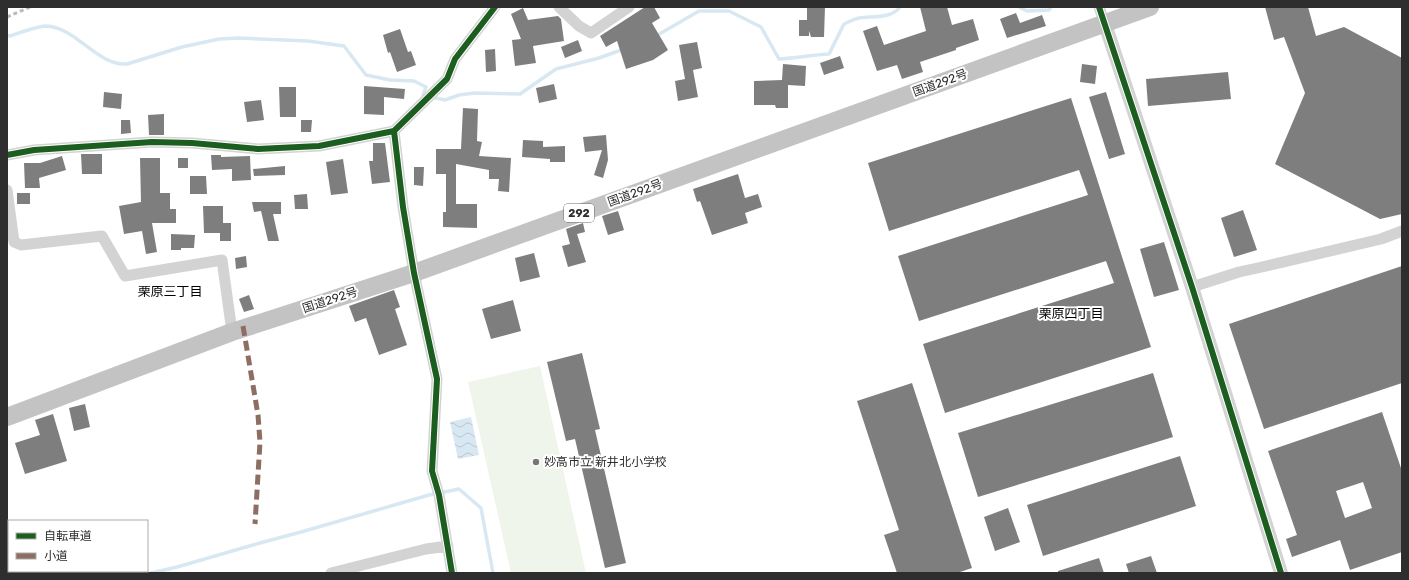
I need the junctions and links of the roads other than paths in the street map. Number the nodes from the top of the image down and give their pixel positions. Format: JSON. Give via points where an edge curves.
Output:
{"nodes":[{"id":1,"x":496,"y":7,"type":"edge"},
{"id":2,"x":559,"y":7,"type":"edge"},
{"id":3,"x":629,"y":7,"type":"edge"},
{"id":4,"x":1099,"y":7,"type":"edge"},
{"id":5,"x":1150,"y":7,"type":"edge"},
{"id":6,"x":1105,"y":24,"type":"junction"},
{"id":7,"x":394,"y":131,"type":"junction"},
{"id":8,"x":7,"y":155,"type":"edge"},
{"id":9,"x":7,"y":190,"type":"edge"},
{"id":10,"x":1402,"y":231,"type":"edge"},
{"id":11,"x":414,"y":273,"type":"junction"},
{"id":12,"x":1192,"y":287,"type":"junction"},
{"id":13,"x":232,"y":332,"type":"junction"},
{"id":14,"x":7,"y":417,"type":"edge"},
{"id":15,"x":448,"y":546,"type":"junction"},
{"id":16,"x":334,"y":573,"type":"edge"},
{"id":17,"x":452,"y":573,"type":"edge"},
{"id":18,"x":1281,"y":573,"type":"edge"}],
"edges":[{"from":1,"to":7,"type":"street","via":[[455,59],[447,79]]},
{"from":2,"to":3,"type":"street","via":[[579,26],[591,33]]},
{"from":4,"to":6,"type":"street"},
{"from":5,"to":6,"type":"highway","name":"国道292号","number":"292"},
{"from":6,"to":11,"type":"highway","name":"国道292号","number":"292"},
{"from":6,"to":12,"type":"street"},
{"from":7,"to":8,"type":"street","via":[[319,146],[258,149],[152,142],[34,150]]},
{"from":7,"to":11,"type":"street"},
{"from":9,"to":13,"type":"street","via":[[14,242],[21,245],[102,236],[125,276],[222,260]]},
{"from":10,"to":12,"type":"street","via":[[1381,239],[1238,272]]},
{"from":11,"to":13,"type":"highway","name":"国道292号","number":"292"},
{"from":11,"to":15,"type":"street","via":[[437,379],[432,470]]},
{"from":12,"to":18,"type":"street"},
{"from":13,"to":14,"type":"highway","name":"国道292号","number":"292"},
{"from":15,"to":16,"type":"street","via":[[426,549]]},
{"from":15,"to":17,"type":"street"}]}
